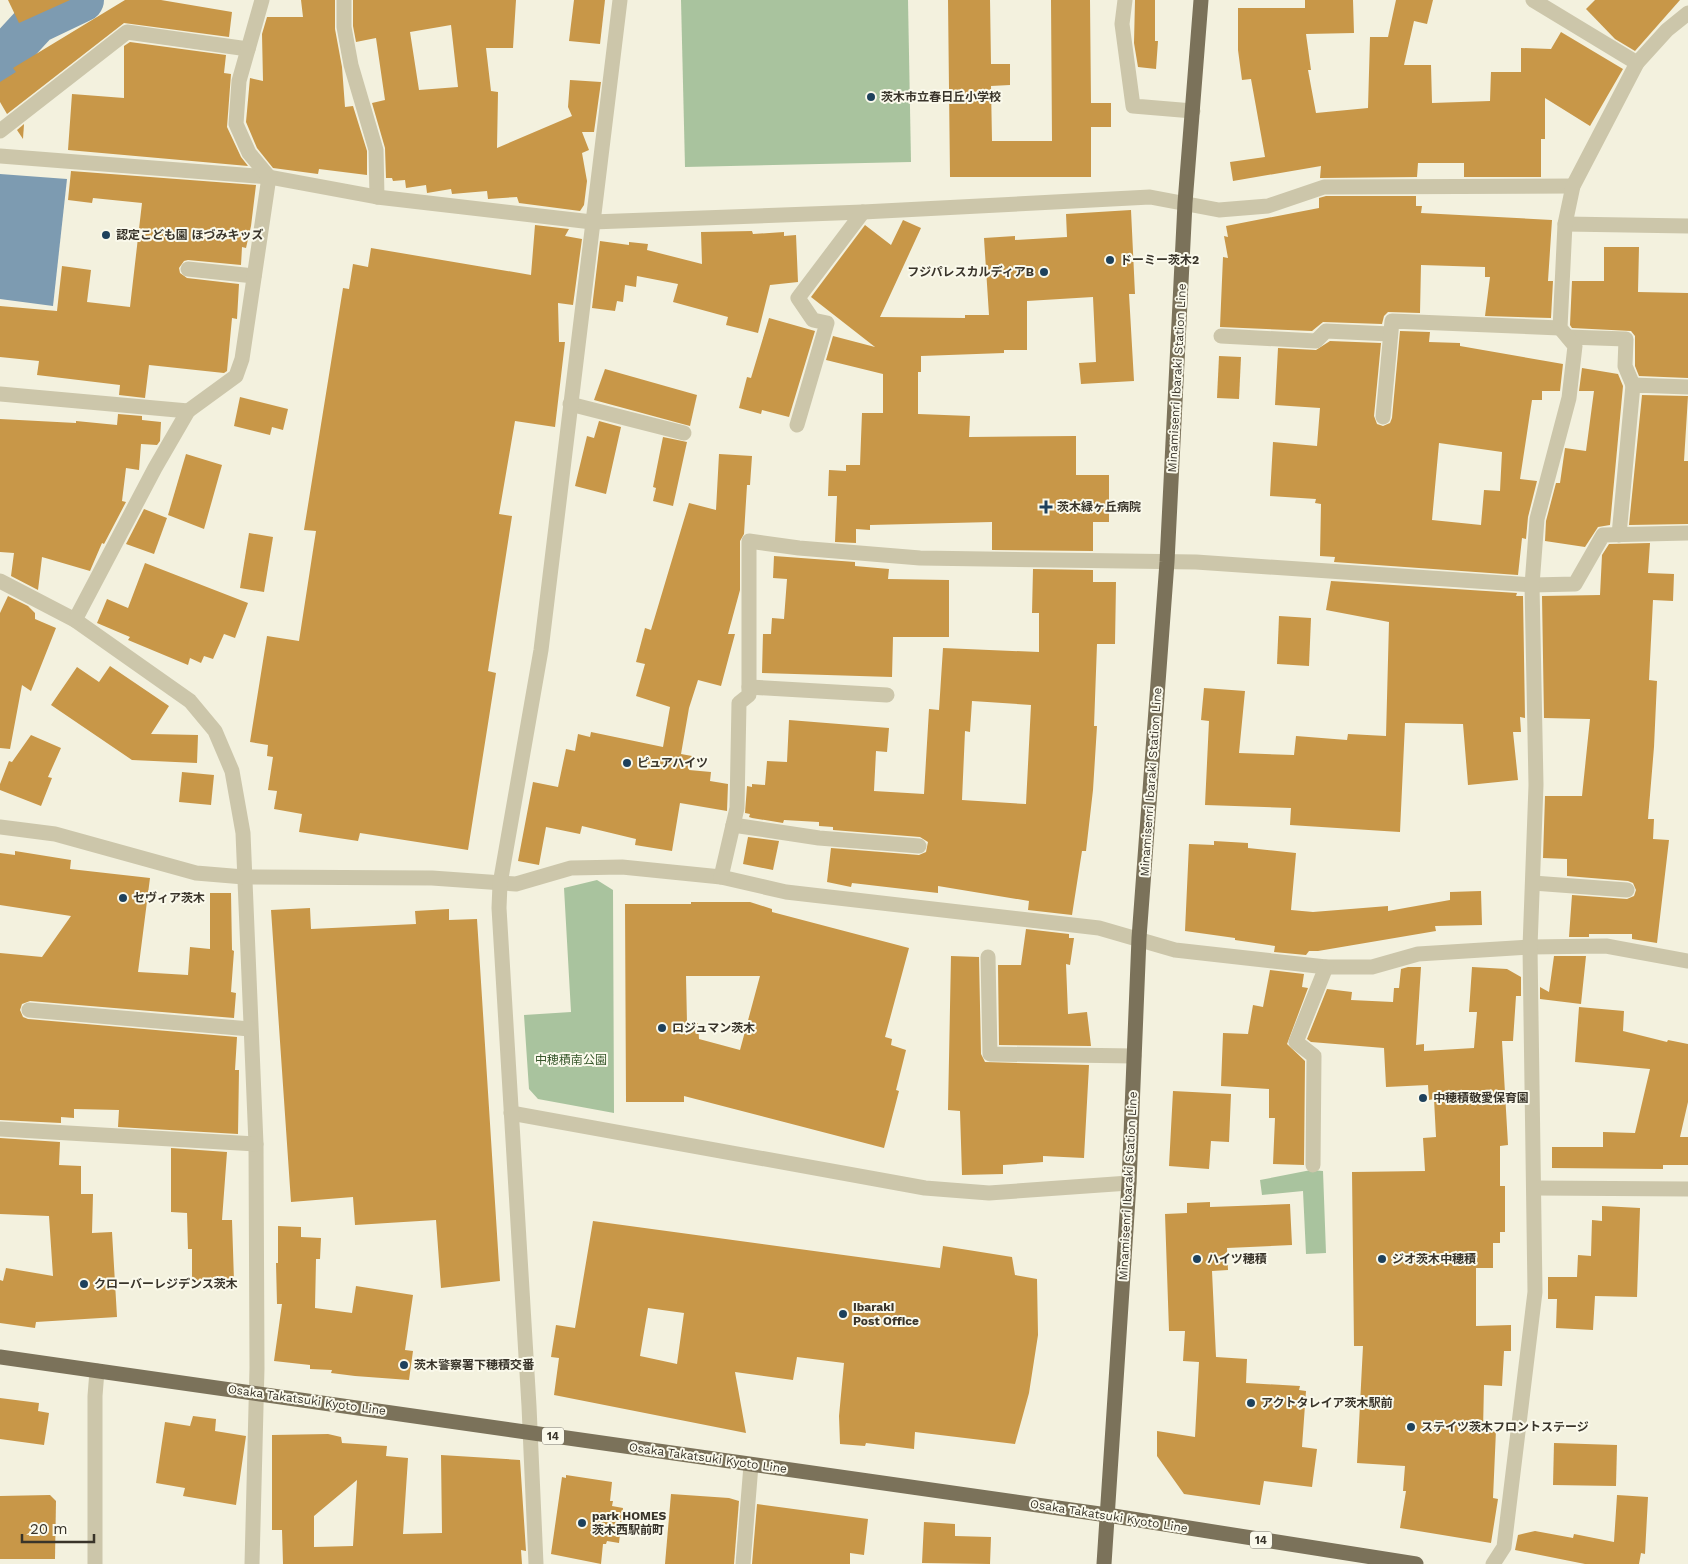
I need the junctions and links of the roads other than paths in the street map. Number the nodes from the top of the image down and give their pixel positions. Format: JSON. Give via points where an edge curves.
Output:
{"nodes":[{"id":1,"x":262,"y":0,"type":"edge"},
{"id":2,"x":344,"y":0,"type":"edge"},
{"id":3,"x":620,"y":0,"type":"edge"},
{"id":4,"x":1125,"y":0,"type":"edge"},
{"id":5,"x":1201,"y":0,"type":"edge"},
{"id":6,"x":1533,"y":0,"type":"edge"},
{"id":7,"x":1688,"y":13,"type":"edge"},
{"id":8,"x":248,"y":49,"type":"junction"},
{"id":9,"x":1637,"y":63,"type":"junction"},
{"id":10,"x":1193,"y":111,"type":"junction"},
{"id":11,"x":0,"y":131,"type":"edge"},
{"id":12,"x":0,"y":156,"type":"edge"},
{"id":13,"x":269,"y":177,"type":"junction"},
{"id":14,"x":1573,"y":186,"type":"junction"},
{"id":15,"x":377,"y":197,"type":"junction"},
{"id":16,"x":1186,"y":203,"type":"junction"},
{"id":17,"x":862,"y":212,"type":"junction"},
{"id":18,"x":592,"y":222,"type":"junction"},
{"id":19,"x":1565,"y":224,"type":"junction"},
{"id":20,"x":1688,"y":226,"type":"edge"},
{"id":21,"x":188,"y":269,"type":"dead end"},
{"id":22,"x":254,"y":276,"type":"junction"},
{"id":23,"x":1564,"y":332,"type":"junction"},
{"id":24,"x":1390,"y":334,"type":"junction"},
{"id":25,"x":1221,"y":336,"type":"dead end"},
{"id":26,"x":1633,"y":385,"type":"junction"},
{"id":27,"x":1688,"y":387,"type":"edge"},
{"id":28,"x":0,"y":394,"type":"edge"},
{"id":29,"x":570,"y":404,"type":"junction"},
{"id":30,"x":188,"y":411,"type":"junction"},
{"id":31,"x":1383,"y":417,"type":"dead end"},
{"id":32,"x":797,"y":425,"type":"dead end"},
{"id":33,"x":684,"y":433,"type":"dead end"},
{"id":34,"x":1688,"y":533,"type":"edge"},
{"id":35,"x":1619,"y":535,"type":"junction"},
{"id":36,"x":1167,"y":562,"type":"junction"},
{"id":37,"x":0,"y":581,"type":"edge"},
{"id":38,"x":1532,"y":585,"type":"junction"},
{"id":39,"x":75,"y":620,"type":"junction"},
{"id":40,"x":749,"y":687,"type":"junction"},
{"id":41,"x":887,"y":695,"type":"dead end"},
{"id":42,"x":733,"y":825,"type":"junction"},
{"id":43,"x":0,"y":827,"type":"edge"},
{"id":44,"x":919,"y":846,"type":"dead end"},
{"id":45,"x":244,"y":877,"type":"junction"},
{"id":46,"x":721,"y":877,"type":"junction"},
{"id":47,"x":1533,"y":883,"type":"junction"},
{"id":48,"x":500,"y":884,"type":"junction"},
{"id":49,"x":1628,"y":890,"type":"dead end"},
{"id":50,"x":1139,"y":938,"type":"junction"},
{"id":51,"x":1530,"y":947,"type":"junction"},
{"id":52,"x":988,"y":957,"type":"dead end"},
{"id":53,"x":1688,"y":961,"type":"edge"},
{"id":54,"x":1326,"y":967,"type":"junction"},
{"id":55,"x":29,"y":1010,"type":"dead end"},
{"id":56,"x":250,"y":1028,"type":"junction"},
{"id":57,"x":1134,"y":1056,"type":"junction"},
{"id":58,"x":511,"y":1113,"type":"junction"},
{"id":59,"x":0,"y":1129,"type":"edge"},
{"id":60,"x":256,"y":1144,"type":"junction"},
{"id":61,"x":1313,"y":1165,"type":"dead end"},
{"id":62,"x":1129,"y":1183,"type":"junction"},
{"id":63,"x":1535,"y":1188,"type":"junction"},
{"id":64,"x":1688,"y":1189,"type":"edge"},
{"id":65,"x":0,"y":1357,"type":"edge"},
{"id":66,"x":97,"y":1371,"type":"junction"},
{"id":67,"x":257,"y":1393,"type":"junction"},
{"id":68,"x":531,"y":1433,"type":"junction"},
{"id":69,"x":752,"y":1465,"type":"junction"},
{"id":70,"x":1107,"y":1515,"type":"junction"},
{"id":71,"x":95,"y":1564,"type":"edge"},
{"id":72,"x":252,"y":1564,"type":"edge"},
{"id":73,"x":536,"y":1564,"type":"edge"},
{"id":74,"x":743,"y":1564,"type":"edge"},
{"id":75,"x":1104,"y":1564,"type":"edge"},
{"id":76,"x":1416,"y":1564,"type":"edge"},
{"id":77,"x":1494,"y":1564,"type":"edge"}],
"edges":[{"from":1,"to":8,"type":"street"},
{"from":2,"to":15,"type":"street","via":[[344,27],[351,65],[376,150]]},
{"from":3,"to":18,"type":"street"},
{"from":4,"to":10,"type":"street","via":[[1122,24],[1133,106]]},
{"from":5,"to":10,"type":"main road","name":"Minamisenri Ibaraki Station Line"},
{"from":6,"to":9,"type":"street"},
{"from":7,"to":9,"type":"street","via":[[1667,30]]},
{"from":8,"to":11,"type":"street","via":[[127,32]]},
{"from":8,"to":13,"type":"street","via":[[239,81],[236,124],[249,153]]},
{"from":9,"to":14,"type":"street"},
{"from":10,"to":16,"type":"main road","name":"Minamisenri Ibaraki Station Line"},
{"from":12,"to":13,"type":"street"},
{"from":13,"to":15,"type":"street"},
{"from":13,"to":22,"type":"street"},
{"from":14,"to":16,"type":"street","via":[[1324,186],[1268,206],[1219,210]]},
{"from":14,"to":19,"type":"street"},
{"from":15,"to":18,"type":"street"},
{"from":16,"to":17,"type":"street","via":[[1150,197]]},
{"from":16,"to":36,"type":"main road","name":"Minamisenri Ibaraki Station Line"},
{"from":17,"to":18,"type":"street"},
{"from":17,"to":32,"type":"street","via":[[798,298],[813,320],[827,323]]},
{"from":18,"to":29,"type":"street"},
{"from":19,"to":20,"type":"street"},
{"from":19,"to":23,"type":"street"},
{"from":21,"to":22,"type":"street"},
{"from":22,"to":30,"type":"street","via":[[242,359],[236,376]]},
{"from":23,"to":24,"type":"street","via":[[1392,321]]},
{"from":23,"to":26,"type":"street","via":[[1626,339],[1626,366]]},
{"from":23,"to":38,"type":"street","via":[[1575,346],[1570,390],[1537,519]]},
{"from":24,"to":25,"type":"street","via":[[1326,331],[1316,341]]},
{"from":24,"to":31,"type":"street"},
{"from":26,"to":27,"type":"street"},
{"from":26,"to":35,"type":"street"},
{"from":28,"to":30,"type":"street"},
{"from":29,"to":33,"type":"street"},
{"from":29,"to":48,"type":"street","via":[[541,650]]},
{"from":30,"to":39,"type":"street"},
{"from":34,"to":35,"type":"street"},
{"from":35,"to":38,"type":"street","via":[[1603,536],[1575,584]]},
{"from":36,"to":38,"type":"street"},
{"from":36,"to":40,"type":"street","via":[[920,558],[749,541]]},
{"from":36,"to":50,"type":"main road","name":"Minamisenri Ibaraki Station Line"},
{"from":37,"to":39,"type":"street"},
{"from":38,"to":47,"type":"street","via":[[1536,785]]},
{"from":39,"to":45,"type":"street","via":[[190,701],[215,731],[232,771],[243,833]]},
{"from":40,"to":41,"type":"street"},
{"from":40,"to":42,"type":"street","via":[[749,695],[739,703],[737,808]]},
{"from":42,"to":44,"type":"street","via":[[819,838]]},
{"from":42,"to":46,"type":"street"},
{"from":43,"to":45,"type":"street","via":[[55,834],[196,873]]},
{"from":45,"to":48,"type":"street","via":[[432,878]]},
{"from":45,"to":56,"type":"street"},
{"from":46,"to":48,"type":"street","via":[[622,867],[571,868],[516,884]]},
{"from":46,"to":50,"type":"street","via":[[786,892],[1099,928]]},
{"from":47,"to":49,"type":"street"},
{"from":47,"to":51,"type":"street"},
{"from":48,"to":58,"type":"street"},
{"from":50,"to":54,"type":"street","via":[[1175,950]]},
{"from":50,"to":57,"type":"main road","name":"Minamisenri Ibaraki Station Line"},
{"from":51,"to":53,"type":"street","via":[[1606,946]]},
{"from":51,"to":54,"type":"street","via":[[1418,954],[1372,967]]},
{"from":51,"to":63,"type":"street"},
{"from":52,"to":57,"type":"street","via":[[990,1054]]},
{"from":54,"to":61,"type":"street","via":[[1296,1042],[1314,1056]]},
{"from":55,"to":56,"type":"street"},
{"from":56,"to":60,"type":"street"},
{"from":57,"to":62,"type":"main road","name":"Minamisenri Ibaraki Station Line"},
{"from":58,"to":62,"type":"street","via":[[925,1188],[989,1193]]},
{"from":58,"to":68,"type":"street"},
{"from":59,"to":60,"type":"street"},
{"from":60,"to":67,"type":"street"},
{"from":62,"to":70,"type":"main road","name":"Minamisenri Ibaraki Station Line"},
{"from":63,"to":64,"type":"street"},
{"from":63,"to":77,"type":"street","via":[[1535,1292],[1504,1547]]},
{"from":65,"to":66,"type":"main road","name":"Osaka Takatsuki Kyoto Line","number":"14"},
{"from":66,"to":67,"type":"main road","name":"Osaka Takatsuki Kyoto Line","number":"14"},
{"from":66,"to":71,"type":"street"},
{"from":67,"to":68,"type":"main road","name":"Osaka Takatsuki Kyoto Line","number":"14"},
{"from":67,"to":72,"type":"street"},
{"from":68,"to":69,"type":"main road","name":"Osaka Takatsuki Kyoto Line","number":"14"},
{"from":68,"to":73,"type":"street"},
{"from":69,"to":70,"type":"main road","name":"Osaka Takatsuki Kyoto Line","number":"14"},
{"from":69,"to":74,"type":"street"},
{"from":70,"to":75,"type":"main road","name":"Minamisenri Ibaraki Station Line"},
{"from":70,"to":76,"type":"main road","name":"Osaka Takatsuki Kyoto Line","number":"14"}]}
